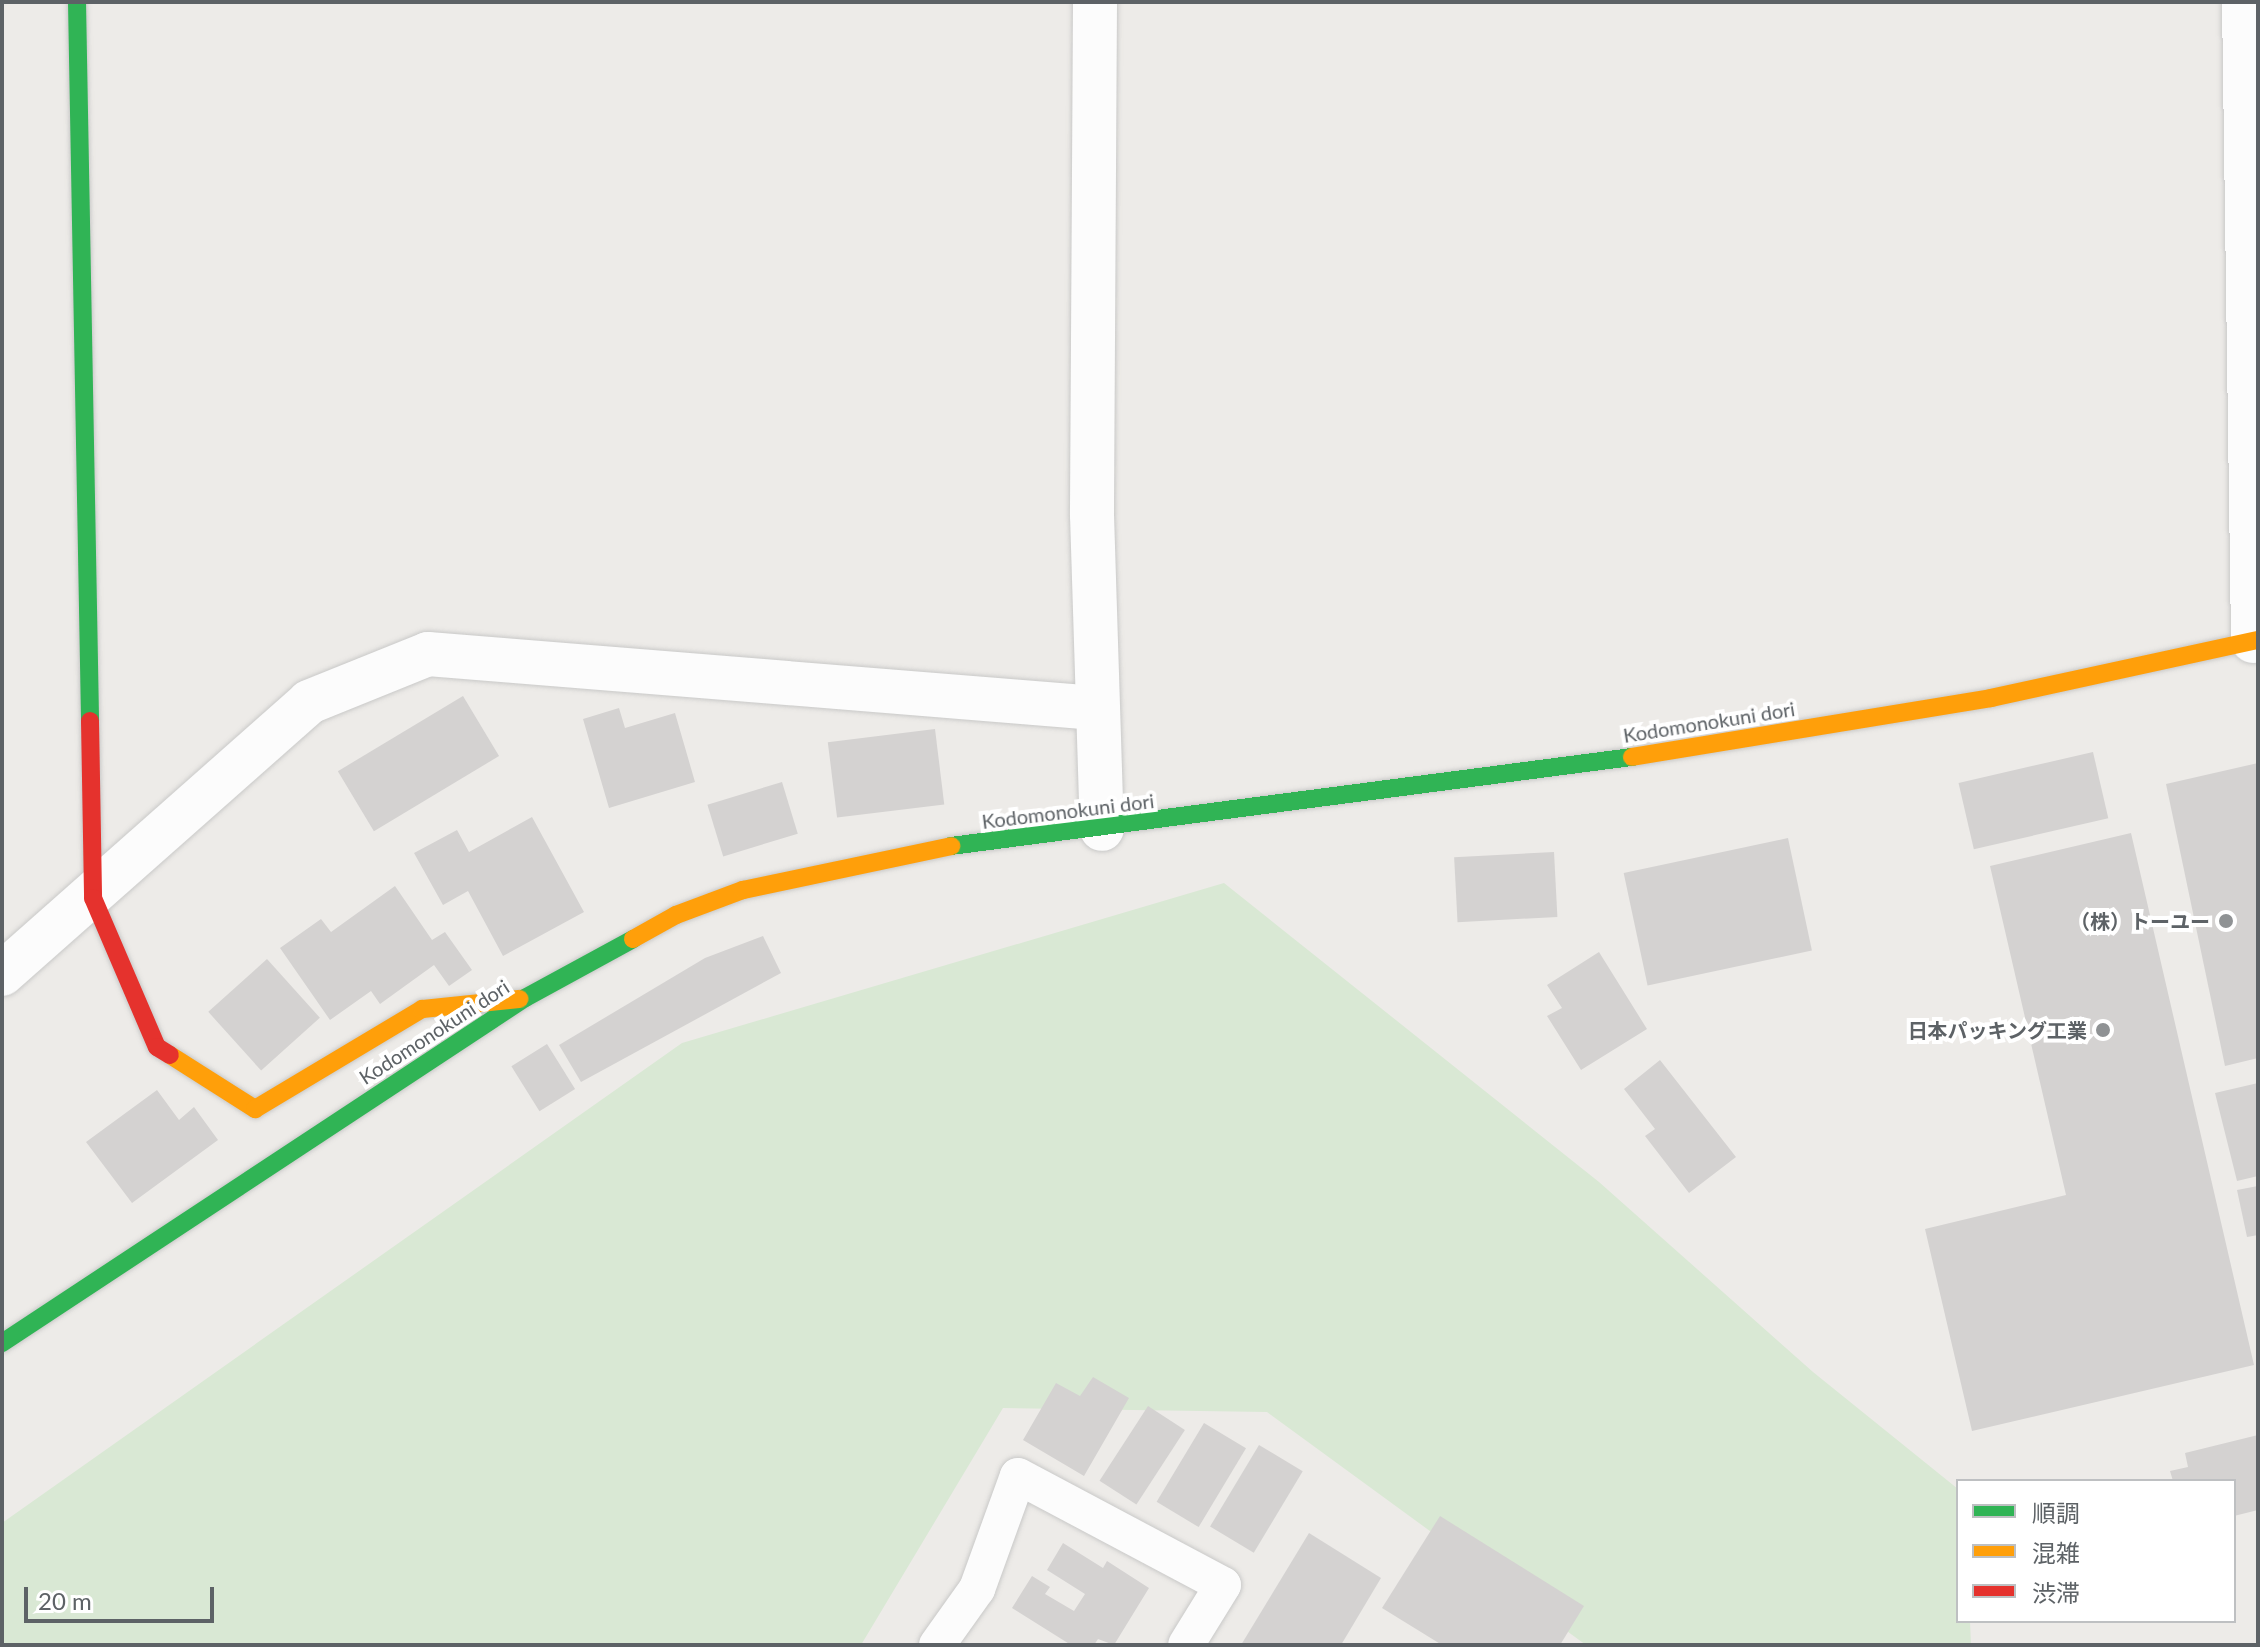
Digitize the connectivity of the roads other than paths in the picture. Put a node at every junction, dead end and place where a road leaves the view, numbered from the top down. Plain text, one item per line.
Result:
1 (77, 2) edge
2 (1095, 2) edge
3 (2244, 2) edge
4 (2256, 640) edge
5 (1096, 708) junction
6 (1102, 829) junction
7 (93, 898) junction
8 (2, 974) edge
9 (525, 998) junction
10 (2, 1343) edge
11 (937, 1645) edge
12 (1186, 1645) edge

1 - 7 main road
2 - 5 street
3 - 4 street
4 - 6 main road, Kodomonokuni dori
5 - 6 street
5 - 7 street
6 - 9 main road, Kodomonokuni dori
7 - 8 street
7 - 9 main road
9 - 10 main road, Kodomonokuni dori
11 - 12 lane

